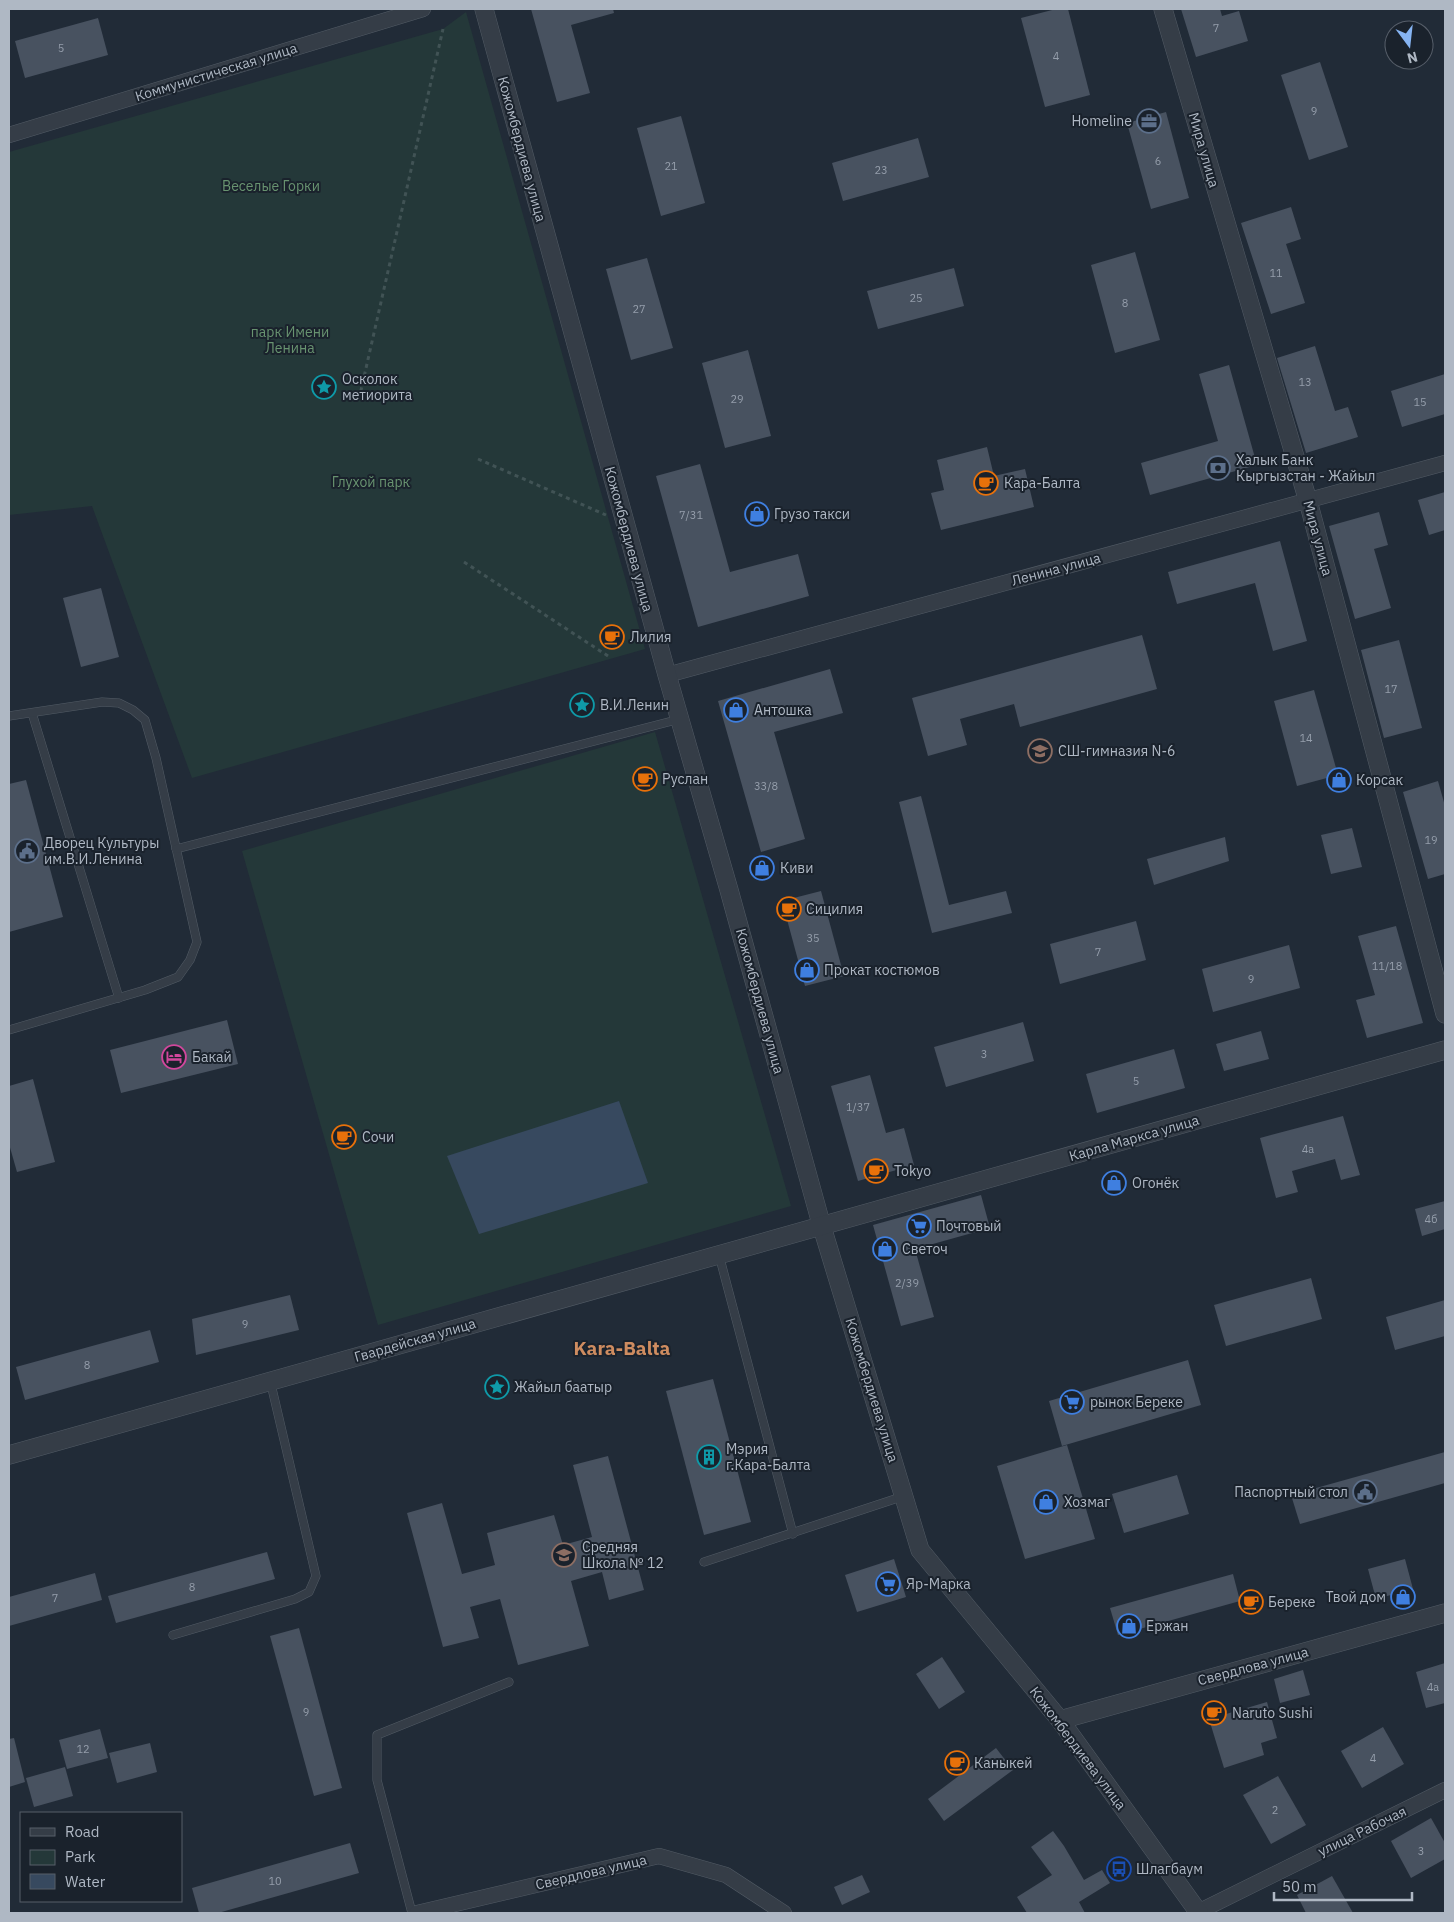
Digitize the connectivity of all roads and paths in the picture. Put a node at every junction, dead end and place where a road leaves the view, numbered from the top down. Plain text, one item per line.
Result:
1 (423, 9) edge
2 (484, 9) edge
3 (1163, 9) edge
4 (443, 29) dead end
5 (9, 135) edge
6 (359, 399) dead end
7 (478, 459) dead end
8 (1445, 463) edge
9 (1308, 501) junction
10 (608, 516) dead end
11 (464, 562) dead end
12 (612, 658) dead end
13 (667, 675) junction
14 (32, 713) junction
15 (9, 716) edge
16 (680, 719) junction
17 (176, 849) junction
18 (119, 998) junction
19 (1445, 1014) edge
20 (9, 1030) edge
21 (1445, 1050) edge
22 (822, 1227) junction
23 (719, 1255) junction
24 (270, 1380) junction
25 (9, 1455) edge
26 (904, 1496) junction
27 (793, 1534) junction
28 (704, 1562) dead end
29 (1445, 1613) edge
30 (173, 1636) dead end
31 (510, 1682) dead end
32 (1060, 1720) junction
33 (1445, 1790) edge
34 (438, 1911) edge
35 (412, 1913) edge
36 (417, 1913) edge
37 (784, 1913) edge
38 (1199, 1913) edge

1 - 5 street, Коммунистическая улица
2 - 13 street, Кожомбердиева улица
3 - 9 street, Мира улица
4 - 6 path
7 - 10 path
8 - 9 street, Ленина улица
9 - 13 street, Ленина улица
9 - 19 street, Мира улица
11 - 12 path
13 - 16 street, Кожомбердиева улица
14 - 15 lane
14 - 17 lane
14 - 18 lane
16 - 17 lane
16 - 22 street, Кожомбердиева улица
17 - 18 lane
18 - 20 lane
21 - 22 street, Карла Маркса улица
22 - 23 street, Гвардейская улица
22 - 26 street, Кожомбердиева улица
23 - 24 street, Гвардейская улица
23 - 27 lane
24 - 25 street, Гвардейская улица
24 - 30 lane
26 - 27 lane
26 - 32 street, Кожомбердиева улица
27 - 28 lane
29 - 32 street, Свердлова улица
31 - 35 lane
32 - 38 street, Кожомбердиева улица
33 - 38 street, улица Рабочая
34 - 36 street, Свердлова улица
34 - 37 street, Свердлова улица

